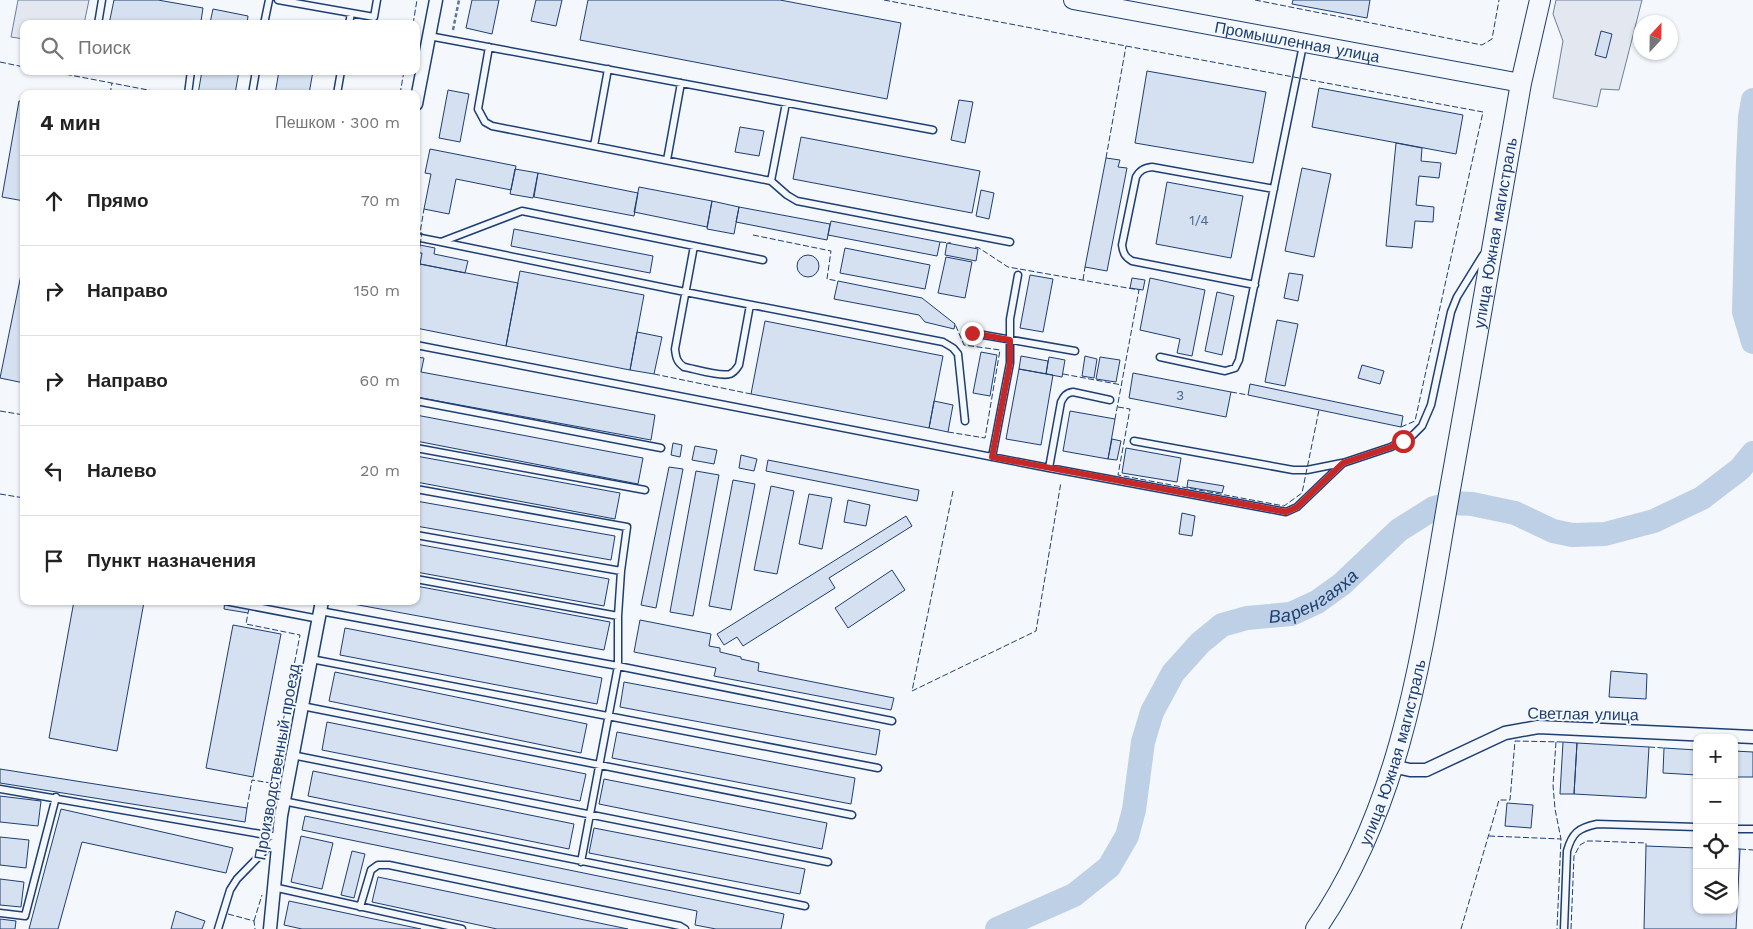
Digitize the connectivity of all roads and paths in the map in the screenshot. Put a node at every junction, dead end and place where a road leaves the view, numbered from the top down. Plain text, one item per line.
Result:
1 (102, 0) edge
2 (269, 0) edge
3 (278, 0) edge
4 (377, 0) edge
5 (436, 0) edge
6 (459, 0) edge
7 (1074, 0) edge
8 (1540, 0) edge
9 (351, 13) junction
10 (99, 20) edge
11 (265, 20) edge
12 (350, 20) edge
13 (429, 36) junction
14 (451, 40) junction
15 (1303, 44) junction
16 (489, 47) junction
17 (608, 69) junction
18 (190, 75) edge
19 (255, 75) edge
20 (339, 75) edge
21 (682, 83) junction
22 (1521, 84) junction
23 (189, 90) edge
24 (253, 90) edge
25 (337, 90) edge
26 (419, 90) edge
27 (786, 103) junction
28 (933, 130) dead end
29 (594, 146) junction
30 (667, 160) junction
31 (771, 181) junction
32 (1274, 189) junction
33 (420, 238) edge
34 (1493, 239) junction
35 (441, 242) junction
36 (1010, 242) dead end
37 (694, 246) junction
38 (763, 260) dead end
39 (1018, 275) dead end
40 (1255, 285) junction
41 (685, 292) junction
42 (750, 305) junction
43 (972, 333) dead end
44 (1010, 340) junction
45 (420, 346) edge
46 (1075, 351) dead end
47 (1160, 357) dead end
48 (1110, 400) dead end
49 (420, 402) edge
50 (965, 421) dead end
51 (1134, 441) dead end
52 (661, 448) dead end
53 (420, 449) edge
54 (992, 457) junction
55 (1343, 463) junction
56 (1049, 468) junction
57 (420, 490) edge
58 (645, 490) dead end
59 (420, 536) edge
60 (621, 571) junction
61 (420, 580) edge
62 (263, 605) edge
63 (321, 611) edge
64 (618, 616) junction
65 (311, 659) junction
66 (618, 666) junction
67 (302, 706) junction
68 (609, 715) junction
69 (892, 721) dead end
70 (1753, 737) edge
71 (292, 755) junction
72 (600, 766) junction
73 (1392, 766) junction
74 (878, 768) dead end
75 (0, 788) edge
76 (56, 797) junction
77 (283, 801) junction
78 (590, 814) junction
79 (852, 815) dead end
80 (1693, 827) edge
81 (1738, 829) edge
82 (1753, 829) edge
83 (278, 837) junction
84 (581, 862) junction
85 (828, 862) dead end
86 (273, 887) junction
87 (805, 906) dead end
88 (360, 907) junction
89 (0, 913) edge
90 (218, 929) edge
91 (270, 929) edge
92 (462, 929) edge
93 (685, 929) edge
94 (1316, 929) edge
95 (1564, 929) edge

1 - 10 lane
2 - 11 lane
3 - 9 lane
4 - 9 lane
5 - 13 street
6 - 14 path
7 - 15 main road, Промышленная улица
8 - 22 highway, улица Южная магистраль
9 - 12 lane
13 - 14 lane
13 - 26 street
14 - 16 lane
15 - 22 main road, Промышленная улица
15 - 32 lane
16 - 17 lane
16 - 29 lane
17 - 21 lane
17 - 29 lane
18 - 23 lane
19 - 24 lane
20 - 25 lane
21 - 27 lane
21 - 30 lane
22 - 34 highway, улица Южная магистраль
27 - 28 lane
27 - 31 lane
29 - 30 lane
30 - 31 lane
31 - 36 lane
32 - 40 lane
32 - 40 lane
33 - 35 lane
34 - 55 lane
34 - 73 highway, улица Южная магистраль
35 - 37 lane
35 - 41 lane
37 - 38 lane
37 - 41 lane
39 - 44 lane
40 - 47 lane
41 - 42 lane
41 - 42 lane
42 - 50 lane
43 - 44 lane
44 - 46 lane
44 - 54 lane
45 - 54 lane
48 - 56 lane
49 - 52 lane
51 - 55 lane
53 - 58 lane
54 - 56 lane
55 - 56 lane
57 - 60 lane
59 - 60 lane
60 - 64 lane
61 - 64 lane
62 - 63 lane
63 - 65 street, Производственный проезд
63 - 66 lane
64 - 66 lane
65 - 67 street, Производственный проезд
65 - 68 lane
66 - 68 lane
66 - 69 lane
67 - 71 street, Производственный проезд
67 - 72 lane
68 - 72 lane
68 - 74 lane
70 - 73 street, Светлая улица
71 - 77 street, Производственный проезд
71 - 78 lane
72 - 78 lane
72 - 79 lane
73 - 94 highway, улица Южная магистраль
75 - 76 lane
76 - 83 lane
76 - 89 lane
77 - 83 street, Производственный проезд
77 - 84 lane
78 - 84 lane
78 - 85 lane
80 - 95 lane
81 - 82 lane
83 - 86 street, Производственный проезд
83 - 90 lane
84 - 87 lane
86 - 88 lane
86 - 91 street, Производственный проезд
88 - 92 lane
88 - 93 lane

